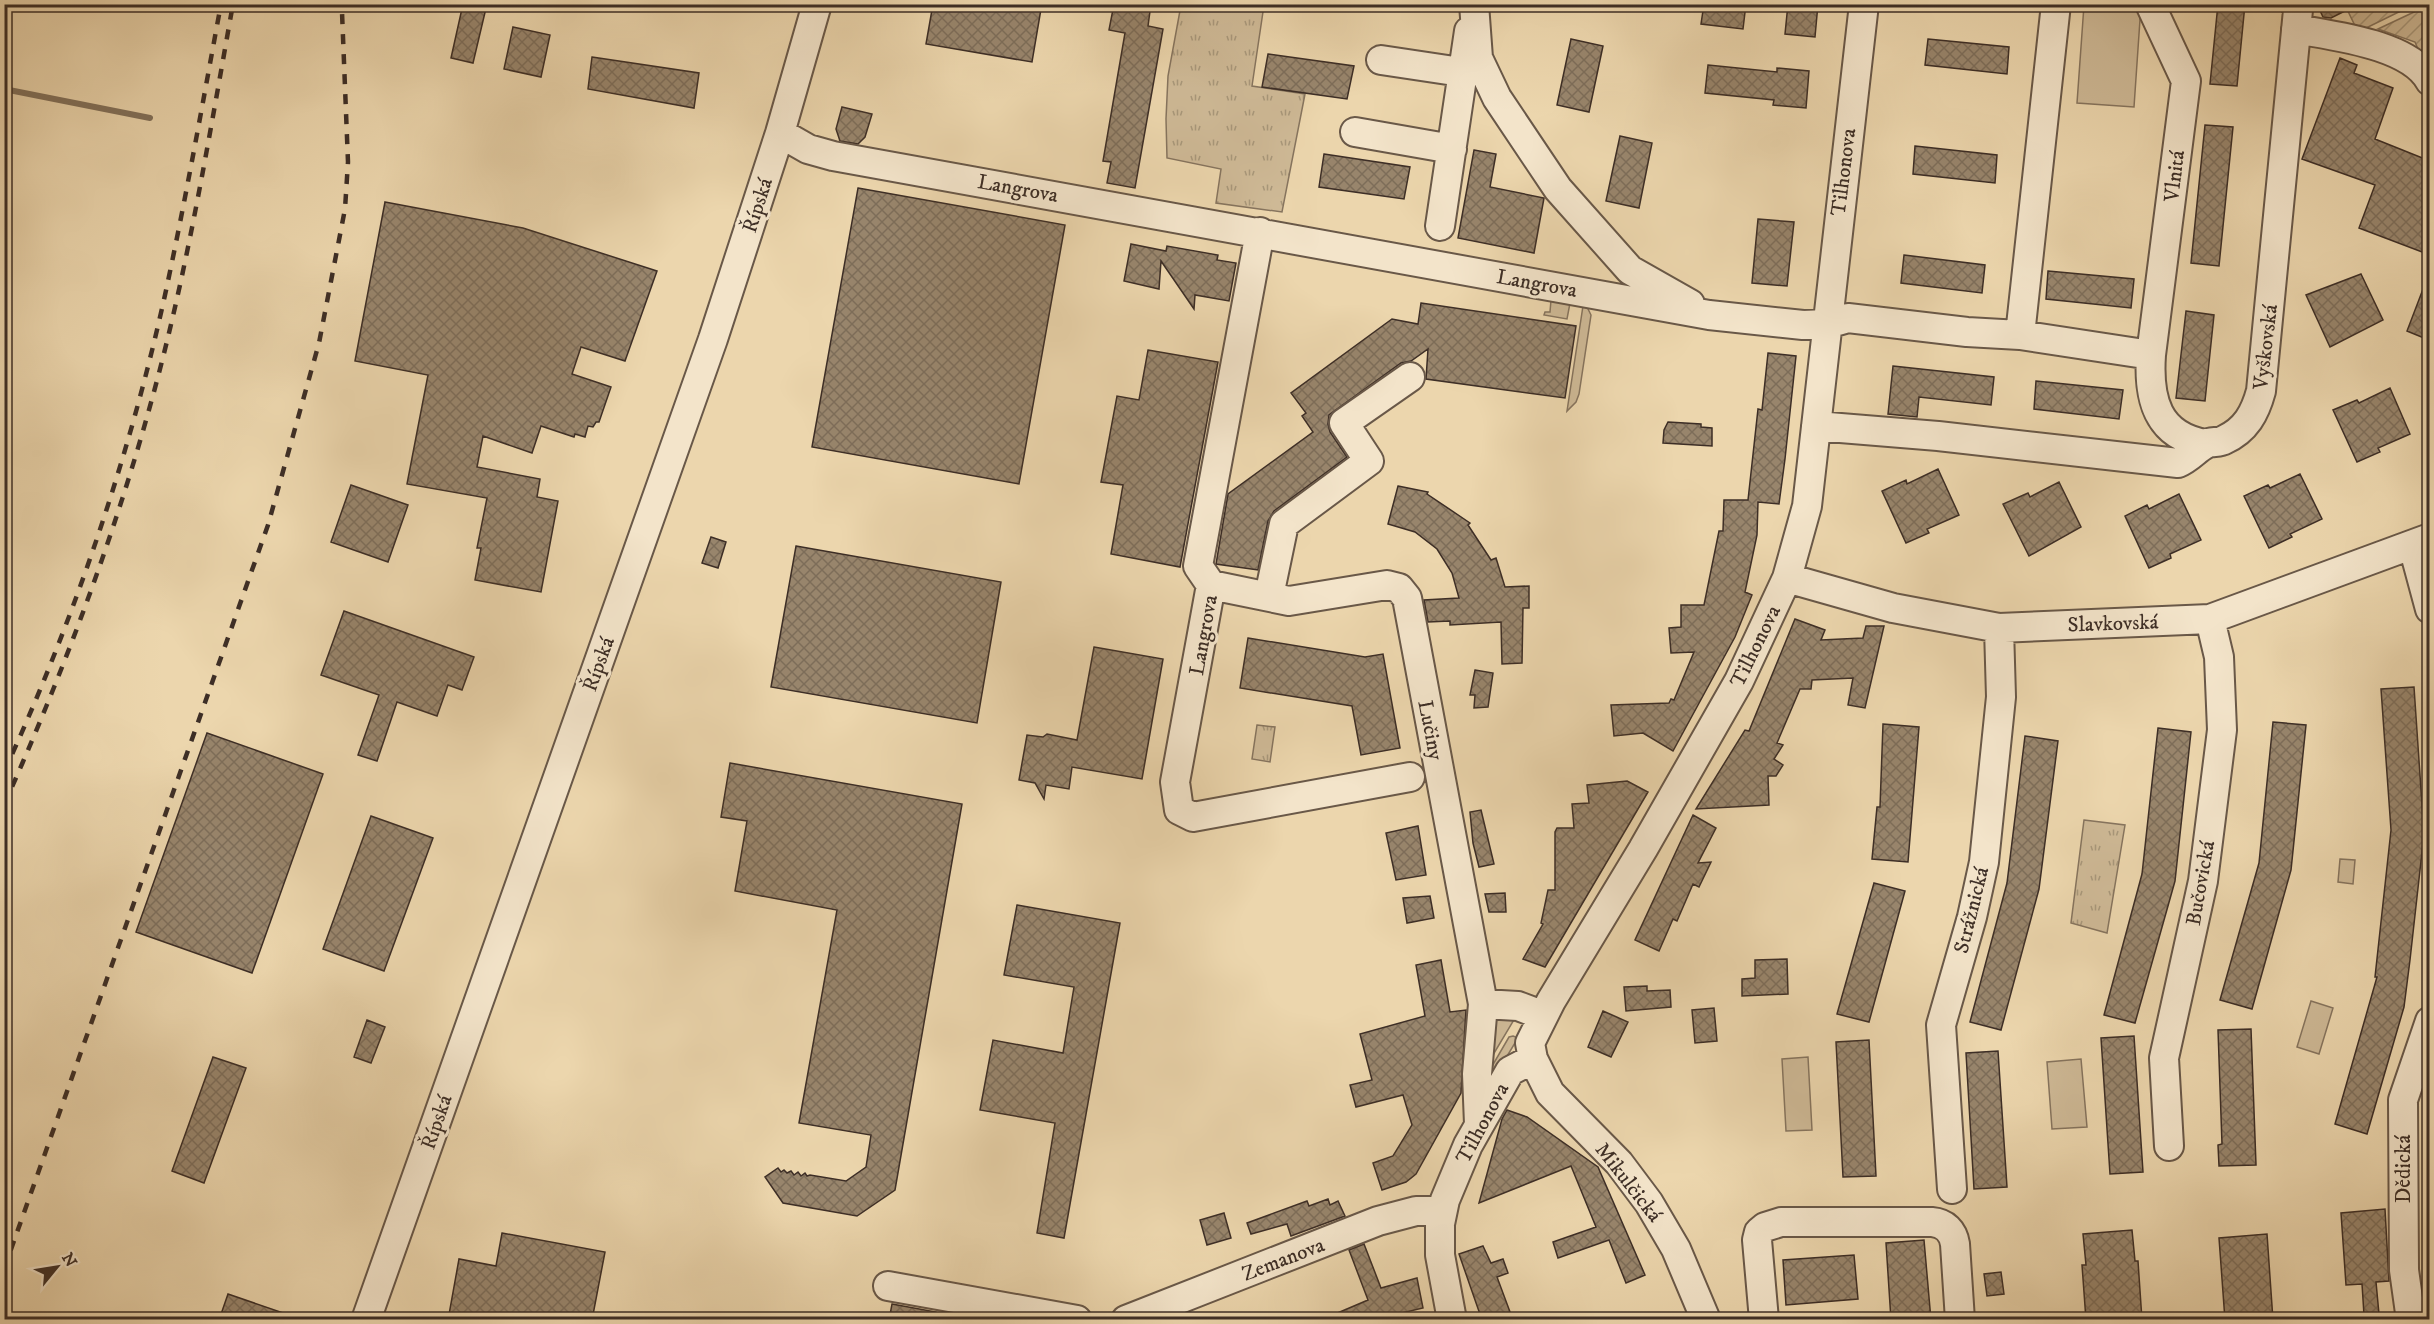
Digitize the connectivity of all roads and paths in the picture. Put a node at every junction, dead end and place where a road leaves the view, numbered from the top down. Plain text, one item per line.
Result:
1 (817, 4) edge
2 (1863, 4) edge
3 (2055, 4) edge
4 (2150, 4) edge
5 (1473, 8) edge
6 (2295, 17) edge
7 (1381, 60) dead end
8 (1461, 72) junction
9 (2430, 81) edge
10 (1497, 98) junction
11 (1457, 108) junction
12 (1355, 132) dead end
13 (780, 133) junction
14 (1452, 149) junction
15 (1440, 226) dead end
16 (1260, 232) junction
17 (1709, 315) junction
18 (1827, 324) junction
19 (2020, 335) junction
20 (2151, 355) junction
21 (1410, 377) dead end
22 (1816, 426) junction
23 (2206, 444) junction
24 (2421, 542) edge
25 (1787, 578) junction
26 (1211, 585) junction
27 (1269, 596) junction
28 (2430, 609) edge
29 (2210, 619) junction
30 (1999, 628) junction
31 (1410, 777) dead end
32 (1483, 1004) junction
33 (1542, 1015) junction
34 (2430, 1021) edge
35 (1533, 1059) junction
36 (1479, 1124) junction
37 (2169, 1146) dead end
38 (1952, 1190) dead end
39 (1442, 1210) junction
40 (888, 1286) dead end
41 (366, 1320) edge
42 (1077, 1320) edge
43 (1101, 1320) edge
44 (1113, 1320) edge
45 (1126, 1320) edge
46 (1452, 1320) edge
47 (1706, 1320) edge
48 (1764, 1320) edge
49 (1960, 1320) edge
50 (2411, 1320) edge

1 - 13 street, Řípská
2 - 18 street, Tilhonova
3 - 19 street
4 - 20 street, Vlnitá
5 - 8 street, Langrova
5 - 10 street, Langrova
6 - 9 street
6 - 23 street, Vyškovská
7 - 8 street
8 - 11 street, Langrova
10 - 11 street
10 - 17 street, Langrova
11 - 14 street, Langrova
12 - 14 street
13 - 16 street, Langrova
13 - 41 street, Řípská
14 - 15 street, Langrova
16 - 17 street, Langrova
16 - 26 street, Langrova
17 - 18 street, Langrova
18 - 19 street
18 - 22 street, Tilhonova
19 - 20 street
20 - 23 street, Vlnitá
21 - 27 street
22 - 23 street, Vyškovská
22 - 25 street, Tilhonova
24 - 28 street
24 - 29 street, Slavkovská
25 - 30 street, Slavkovská
25 - 33 street, Tilhonova
26 - 27 street, Lučiny
26 - 31 street, Langrova
27 - 32 street, Lučiny
29 - 30 street, Slavkovská
29 - 37 street, Bučovická
30 - 38 street, Strážnická
32 - 33 street
32 - 36 street, Lučiny
33 - 35 street, Tilhonova
34 - 50 street, Dědická
35 - 36 street, Tilhonova
35 - 47 street, Mikulčická
36 - 39 street, Tilhonova
39 - 45 street, Zemanova
39 - 46 street, Tilhonova
40 - 42 street
43 - 44 street
48 - 49 street

